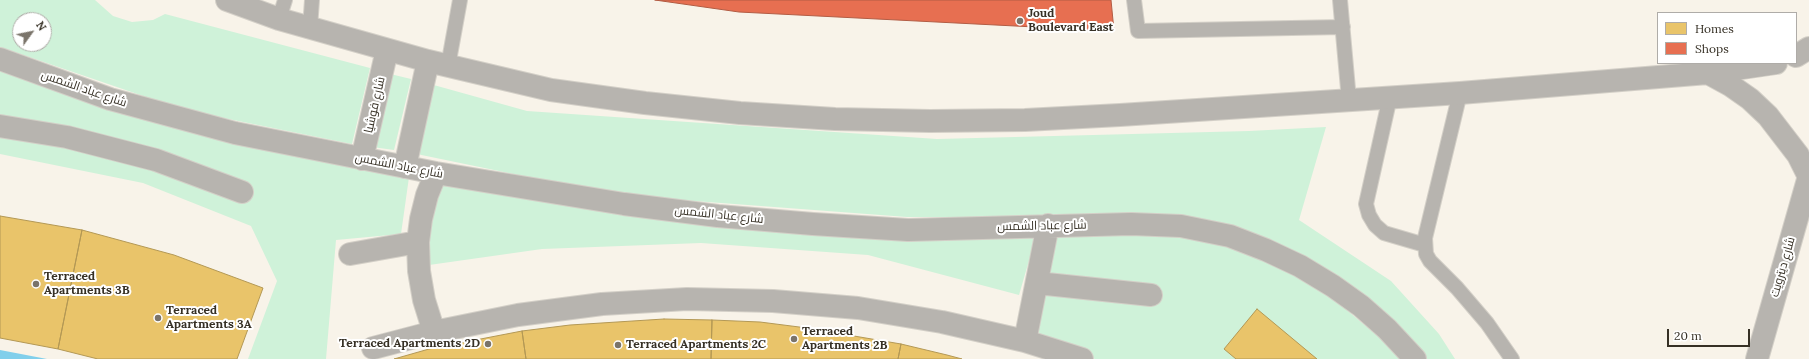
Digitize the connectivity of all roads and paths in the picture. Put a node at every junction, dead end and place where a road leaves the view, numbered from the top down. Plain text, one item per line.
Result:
1 (226, 0) edge
2 (312, 0) edge
3 (460, 0) edge
4 (1134, 0) edge
5 (1340, 0) edge
6 (282, 10) edge
7 (1343, 27) junction
8 (310, 28) junction
9 (1809, 48) edge
10 (387, 50) junction
11 (1797, 55) edge
12 (0, 59) edge
13 (438, 64) junction
14 (1769, 64) edge
15 (1708, 73) junction
16 (1460, 93) junction
17 (1390, 97) junction
18 (1349, 100) junction
19 (0, 126) edge
20 (362, 159) junction
21 (405, 167) junction
22 (436, 173) junction
23 (1809, 177) edge
24 (242, 192) dead end
25 (1048, 225) junction
26 (418, 242) junction
27 (1424, 245) junction
28 (350, 254) dead end
29 (1037, 283) junction
30 (1151, 295) dead end
31 (434, 332) junction
32 (1025, 341) junction
33 (373, 348) dead end
34 (1082, 359) edge
35 (1415, 359) edge
36 (1512, 359) edge
37 (1757, 359) edge

1 - 6 street
2 - 8 lane
3 - 13 lane
4 - 7 lane
5 - 7 lane
6 - 8 street
7 - 18 lane
8 - 10 street
9 - 11 street
10 - 13 street
10 - 20 street, شارع فوشيا
12 - 20 street, شارع عباد الشمس
13 - 18 street
13 - 21 street
14 - 15 street
15 - 16 street
15 - 23 street
16 - 17 street
16 - 27 lane
17 - 18 street
17 - 27 lane
19 - 24 street
20 - 21 street, شارع عباد الشمس
21 - 22 street, شارع عباد الشمس
22 - 25 street, شارع عباد الشمس
22 - 26 street
23 - 37 street, شارع ديترويت
25 - 29 street
25 - 35 street, شارع عباد الشمس
26 - 28 street
26 - 31 street
27 - 36 lane
29 - 30 street
29 - 32 street
31 - 32 street
31 - 33 street
32 - 34 street

